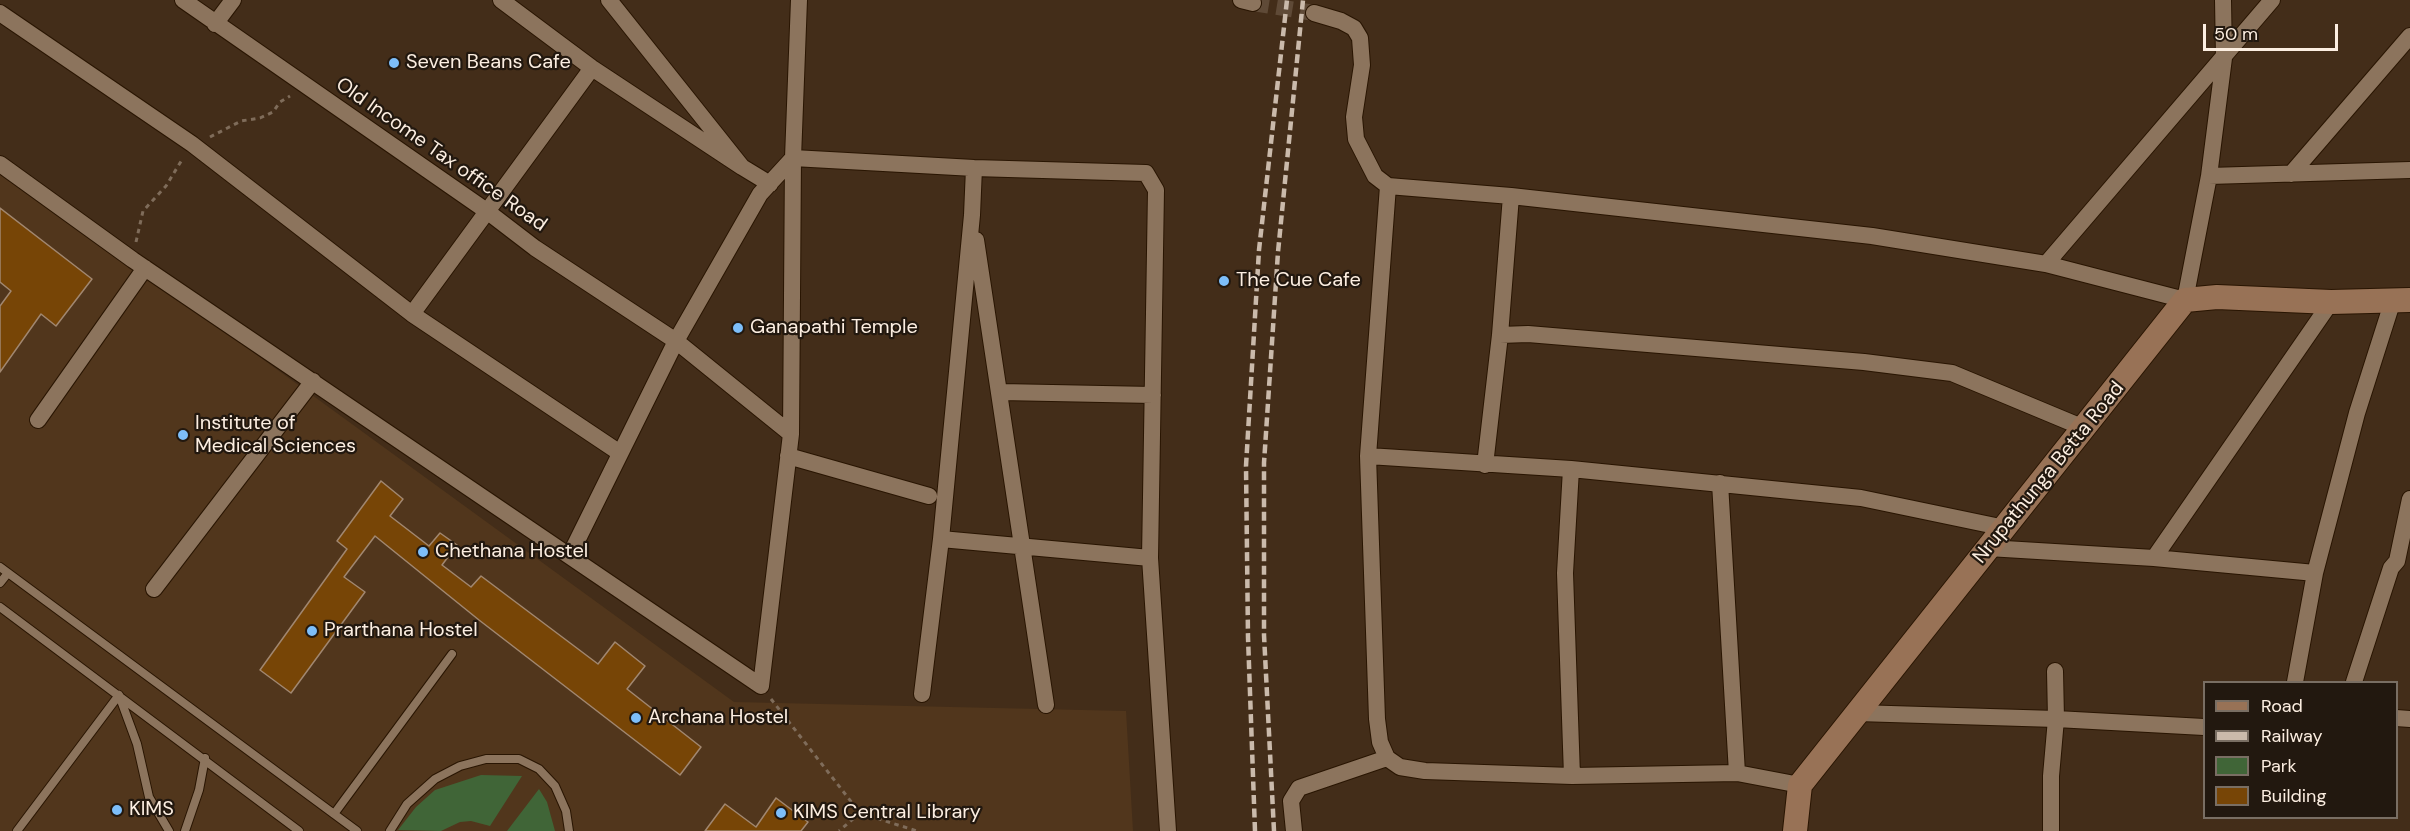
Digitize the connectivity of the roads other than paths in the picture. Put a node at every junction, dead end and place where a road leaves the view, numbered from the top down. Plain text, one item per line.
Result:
1 (183, 0) edge
2 (233, 0) edge
3 (501, 0) edge
4 (609, 0) edge
5 (799, 0) edge
6 (2223, 0) edge
7 (2272, 0) edge
8 (0, 13) edge
9 (1314, 13) tunnel mouth
10 (215, 24) junction
11 (2410, 36) edge
12 (2224, 58) junction
13 (592, 68) junction
14 (793, 158) junction
15 (0, 164) edge
16 (742, 167) junction
17 (974, 168) junction
18 (2410, 170) edge
19 (2291, 174) junction
20 (2209, 177) junction
21 (770, 184) junction
22 (1388, 186) junction
23 (1511, 196) junction
24 (488, 212) junction
25 (972, 215) junction
26 (2046, 264) junction
27 (146, 268) junction
28 (2185, 300) junction
29 (2401, 300) edge
30 (2331, 302) junction
31 (412, 314) junction
32 (1500, 335) junction
33 (676, 341) junction
34 (313, 381) junction
35 (1001, 392) junction
36 (1153, 395) junction
37 (38, 420) dead end
38 (2084, 428) junction
39 (791, 434) junction
40 (620, 453) junction
41 (788, 456) junction
42 (1368, 456) junction
43 (1485, 465) junction
44 (1570, 469) junction
45 (1720, 483) junction
46 (929, 496) dead end
47 (2410, 499) edge
48 (2004, 528) junction
49 (941, 539) junction
50 (1024, 547) junction
51 (1988, 548) junction
52 (570, 555) junction
53 (1150, 558) junction
54 (2154, 558) junction
55 (4, 570) edge
56 (2315, 573) junction
57 (0, 583) edge
58 (154, 589) dead end
59 (0, 607) edge
60 (452, 654) dead end
61 (2055, 671) dead end
62 (2295, 681) edge
63 (2354, 681) edge
64 (922, 694) dead end
65 (119, 695) junction
66 (1046, 705) dead end
67 (1857, 713) junction
68 (2056, 719) junction
69 (2203, 727) edge
70 (205, 758) junction
71 (1387, 759) junction
72 (1737, 773) junction
73 (1572, 776) junction
74 (1800, 785) junction
75 (334, 814) junction
76 (17, 831) edge
77 (169, 831) edge
78 (185, 831) edge
79 (299, 831) edge
80 (357, 831) edge
81 (390, 831) edge
82 (569, 831) edge
83 (1168, 831) edge
84 (1294, 831) edge
85 (1795, 831) edge
86 (2051, 831) edge

1 - 10 street, Old Income Tax office Road
2 - 10 street
3 - 13 street
4 - 16 street
5 - 14 street
6 - 12 street
7 - 12 street
8 - 31 street
9 - 22 street
10 - 24 street, Old Income Tax office Road
11 - 19 street
12 - 20 street
12 - 26 street
13 - 16 street
13 - 24 street
14 - 17 street
14 - 21 street
14 - 39 street
15 - 27 street
16 - 21 street
17 - 25 street
17 - 36 street
18 - 19 street
19 - 20 street
20 - 28 street
21 - 33 street
22 - 23 street
22 - 42 street
23 - 26 street
23 - 32 street
24 - 31 street
24 - 33 street, Old Income Tax office Road
25 - 35 street
25 - 49 street
26 - 28 street
27 - 34 street
27 - 37 street
28 - 30 street
28 - 38 street, Nrupathunga Betta Road
29 - 30 street
29 - 56 street
30 - 54 street
31 - 40 street
32 - 38 street
32 - 43 street
33 - 39 street, Old Income Tax office Road
33 - 40 street
34 - 52 street
34 - 58 street
35 - 36 street
35 - 50 street
36 - 53 street
38 - 48 street, Nrupathunga Betta Road
39 - 41 street
40 - 52 street
41 - 46 street
41 - 52 street
42 - 43 street
42 - 71 street
43 - 44 street
44 - 45 street
44 - 73 street
45 - 48 street
45 - 72 street
47 - 63 street
48 - 51 street, Nrupathunga Betta Road
49 - 50 street
49 - 64 street
50 - 53 street
50 - 66 street
51 - 54 street
51 - 67 street, Nrupathunga Betta Road
53 - 83 street
54 - 56 street
55 - 57 lane
55 - 75 lane
56 - 62 street
59 - 65 lane
60 - 75 lane
61 - 68 street
65 - 70 lane
65 - 76 lane
65 - 77 lane
67 - 68 street
67 - 74 street, Nrupathunga Betta Road
68 - 69 street
68 - 86 street
70 - 78 lane
70 - 79 lane
71 - 73 street
71 - 84 street
72 - 73 street
72 - 74 street
74 - 85 street
75 - 80 lane
81 - 82 lane

